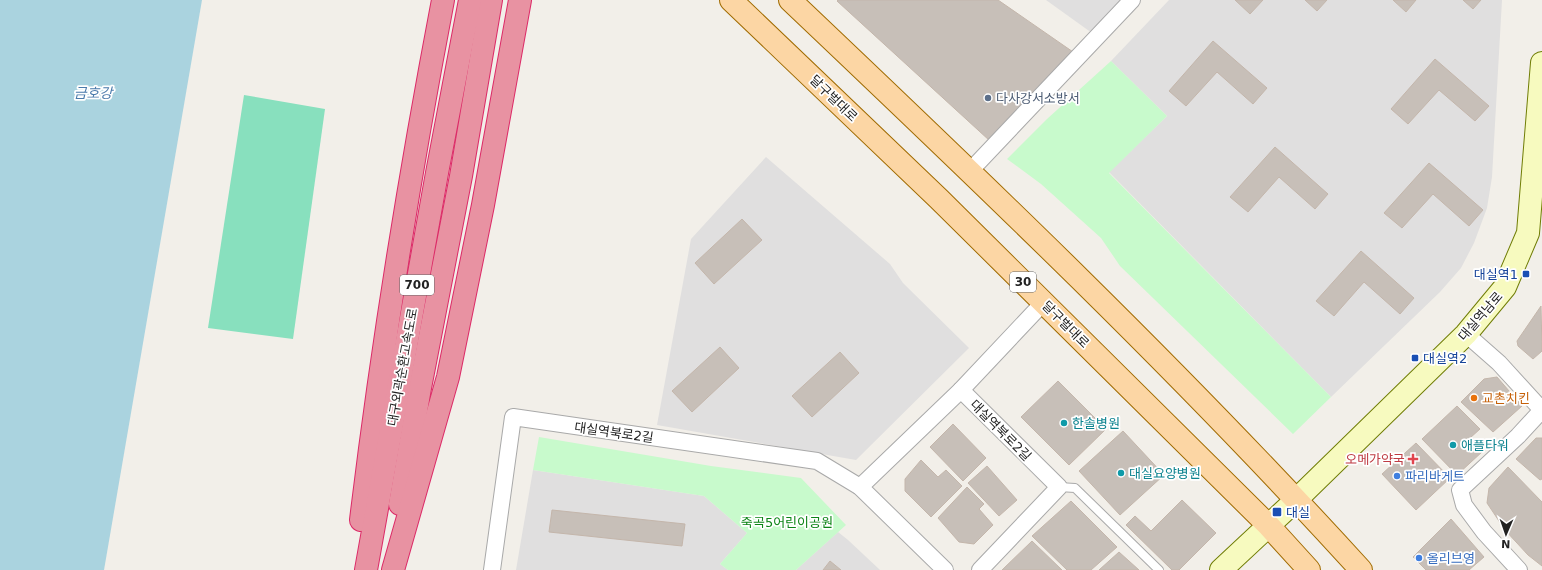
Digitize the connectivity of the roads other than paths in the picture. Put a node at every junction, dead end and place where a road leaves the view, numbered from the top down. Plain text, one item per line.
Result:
1 (442, 0) edge
2 (470, 0) edge
3 (491, 0) edge
4 (520, 0) edge
5 (731, 0) edge
6 (790, 0) edge
7 (1132, 0) edge
8 (1542, 63) edge
9 (970, 171) junction
10 (1044, 303) junction
11 (1466, 334) junction
12 (961, 390) junction
13 (1542, 410) edge
14 (860, 487) junction
15 (1059, 487) junction
16 (1296, 500) junction
17 (1269, 526) junction
18 (355, 570) edge
19 (366, 570) edge
20 (389, 570) edge
21 (393, 570) edge
22 (492, 570) edge
23 (945, 570) edge
24 (980, 570) edge
25 (1159, 570) edge
26 (1221, 570) edge
27 (1309, 570) edge
28 (1361, 570) edge
29 (1519, 570) edge

1 - 18 highway
2 - 19 highway, 대구외곽순환고속도로 / 700
3 - 20 highway, 대구외곽순환고속도로 / 700
4 - 21 highway
5 - 10 main road, 달구벌대로 / 30
6 - 9 main road
7 - 9 street
8 - 11 street, 대실역남로
9 - 16 main road
10 - 12 street
10 - 17 main road, 달구벌대로 / 30
11 - 13 street
11 - 16 street, 대실역남로
12 - 14 street, 대실역북로2길
12 - 15 street, 대실역북로2길
13 - 29 street
14 - 22 street, 대실역북로2길
14 - 23 street, 대실역북로2길
15 - 24 street
15 - 25 lane
16 - 17 street, 대실역남로
16 - 28 main road
17 - 26 street, 대실역남로
17 - 27 main road, 달구벌대로 / 30

